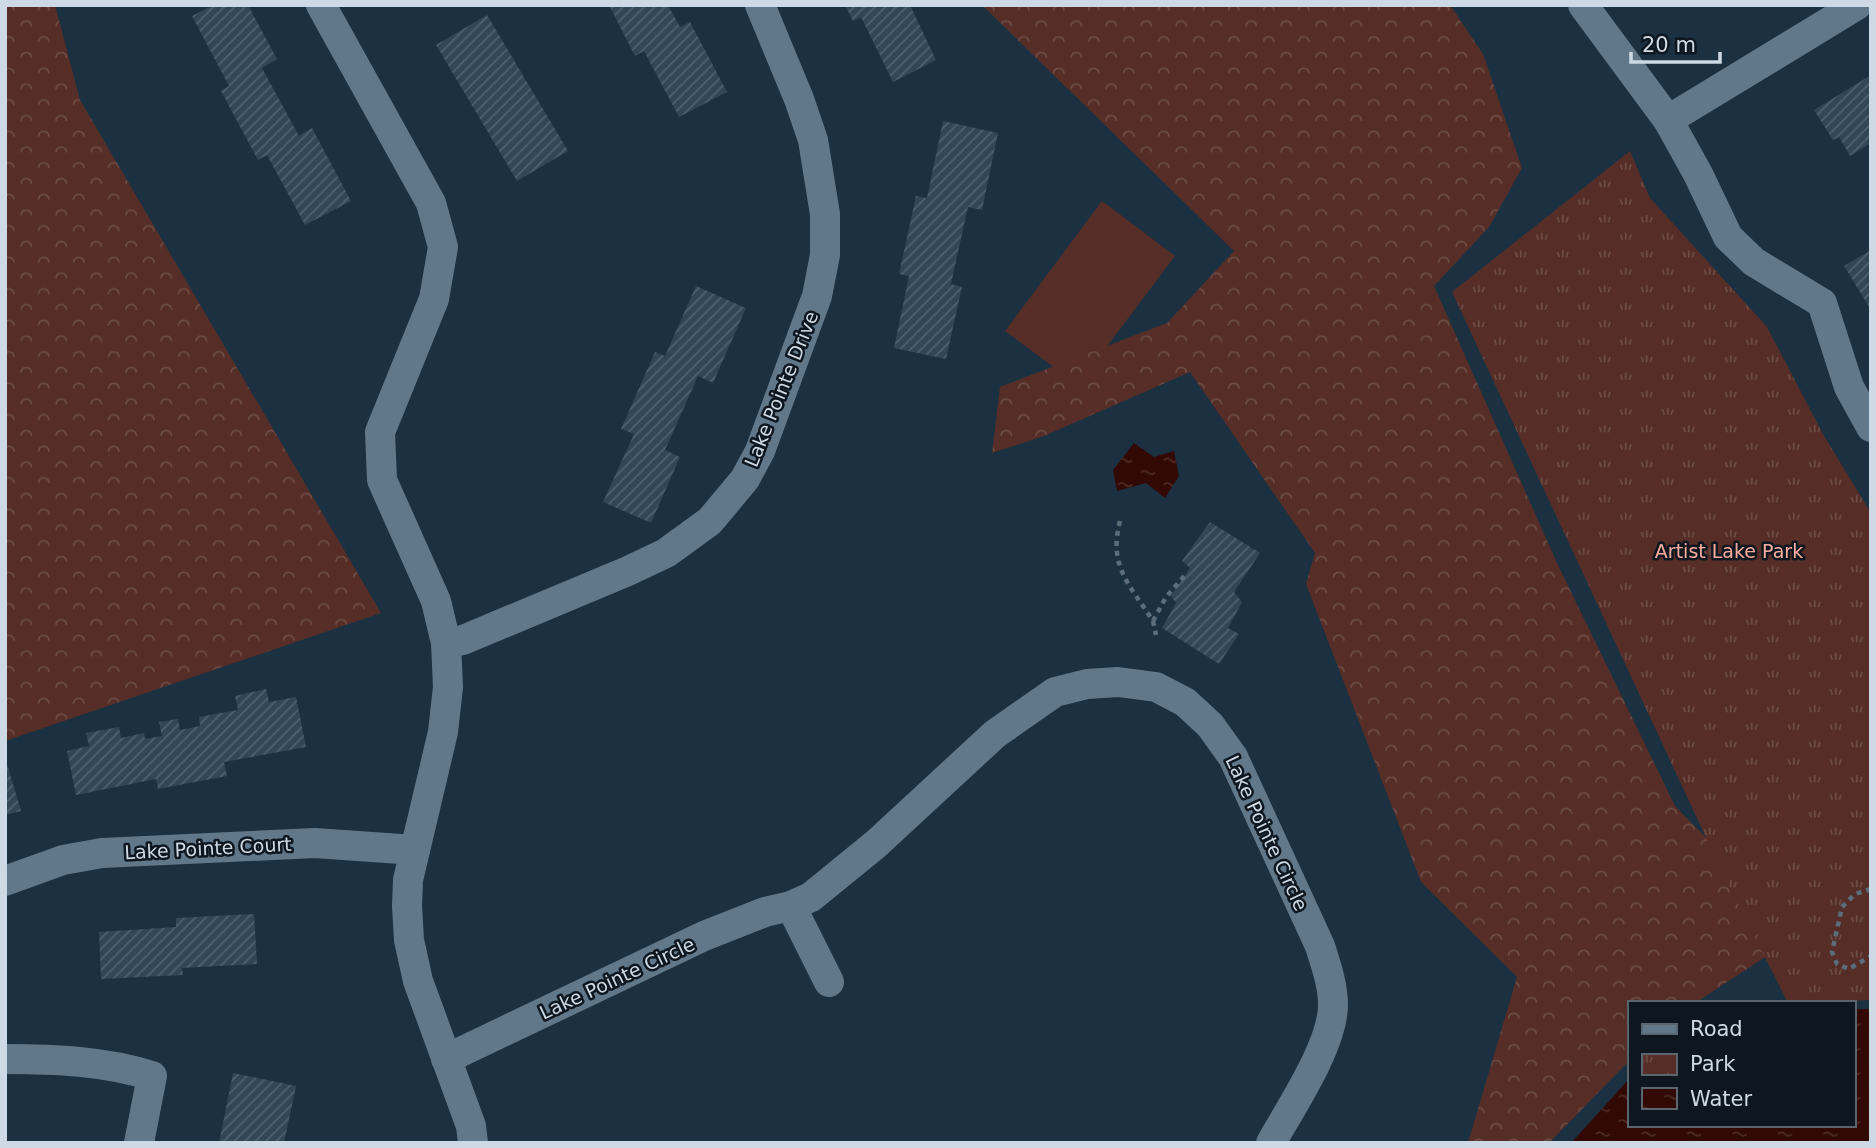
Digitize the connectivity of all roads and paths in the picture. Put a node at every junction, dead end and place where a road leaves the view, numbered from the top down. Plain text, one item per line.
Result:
1 (321, 5) edge
2 (760, 5) edge
3 (1583, 5) edge
4 (1857, 5) edge
5 (1668, 120) junction
6 (1871, 428) edge
7 (1120, 521) dead end
8 (1186, 574) dead end
9 (1153, 621) junction
10 (1156, 635) dead end
11 (446, 643) junction
12 (415, 850) junction
13 (5, 881) edge
14 (1871, 889) edge
15 (792, 906) junction
16 (1871, 956) edge
17 (829, 982) dead end
18 (5, 1059) edge
19 (446, 1059) junction
20 (472, 1134) edge
21 (139, 1143) edge
22 (1271, 1143) edge

1 - 11 street
2 - 11 street, Lake Pointe Drive
3 - 5 street
4 - 5 street
5 - 6 street
7 - 9 path
8 - 9 path
9 - 10 path
11 - 12 street
12 - 13 street, Lake Pointe Court
12 - 19 street
14 - 16 path
15 - 17 street
15 - 19 street, Lake Pointe Circle
15 - 22 street, Lake Pointe Circle
18 - 21 street
19 - 20 street

